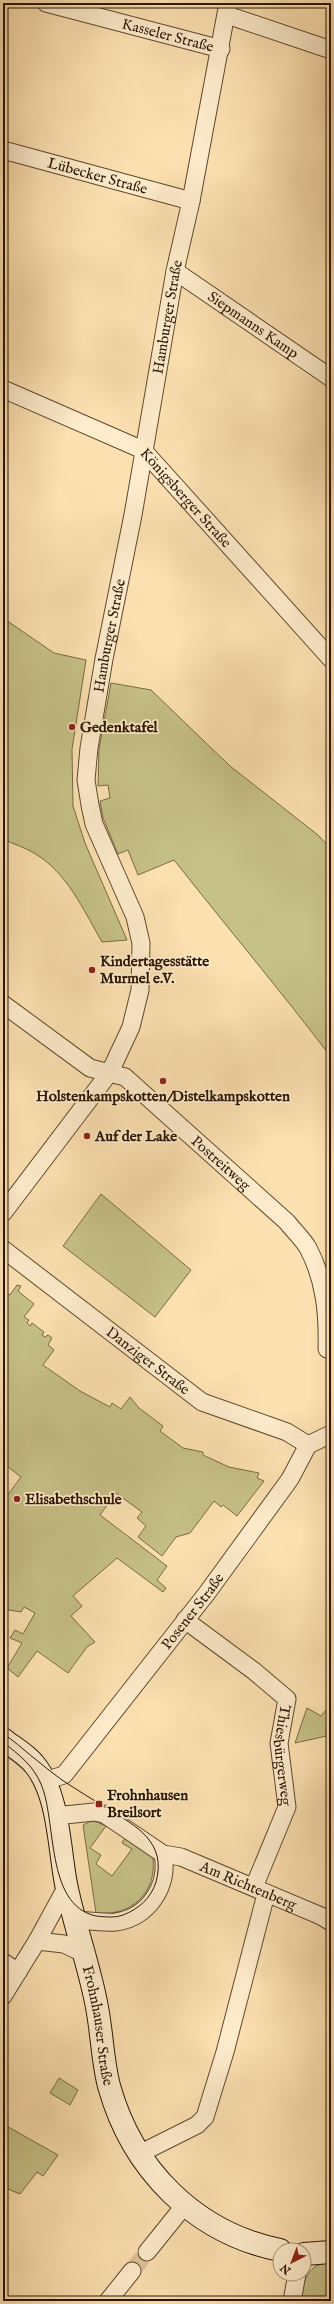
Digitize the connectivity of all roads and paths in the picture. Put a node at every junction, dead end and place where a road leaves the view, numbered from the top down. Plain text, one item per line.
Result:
1 (46, 3) edge
2 (228, 9) edge
3 (221, 49) junction
4 (331, 50) edge
5 (3, 150) edge
6 (191, 201) junction
7 (175, 271) junction
8 (331, 378) edge
9 (3, 389) edge
10 (143, 450) junction
11 (329, 653) edge
12 (3, 1004) edge
13 (110, 1072) junction
14 (3, 1213) edge
15 (3, 1249) edge
16 (327, 1349) dead end
17 (331, 1434) edge
18 (308, 1445) junction
19 (185, 1620) junction
20 (3, 1739) edge
21 (44, 1781) junction
22 (55, 1816) junction
23 (163, 1854) junction
24 (67, 1886) junction
25 (260, 1890) junction
26 (76, 1920) junction
27 (331, 1922) edge
28 (37, 1941) junction
29 (85, 1954) junction
30 (3, 1962) edge
31 (18, 1972) junction
32 (3, 1996) edge
33 (139, 2154) junction
34 (184, 2206) junction
35 (272, 2248) edge
36 (147, 2252) tunnel mouth
37 (331, 2252) edge
38 (312, 2253) edge
39 (132, 2271) tunnel mouth
40 (296, 2282) edge
41 (108, 2301) edge
42 (292, 2301) edge

1 - 3 street, Kasseler Straße
2 - 3 street, Hamburger Straße
2 - 4 street
3 - 6 street, Hamburger Straße
5 - 6 street, Lübecker Straße
6 - 7 street, Hamburger Straße
7 - 8 street, Siepmanns Kamp
7 - 10 street, Hamburger Straße
9 - 10 street, Königsberger Straße
10 - 11 street, Königsberger Straße
10 - 13 street, Hamburger Straße
12 - 13 street, Postreitweg
13 - 14 street, Hamburger Straße
13 - 16 street, Postreitweg
15 - 18 street, Danziger Straße
17 - 18 street
18 - 19 street, Posener Straße
19 - 21 street, Posener Straße
19 - 25 street, Thiesbürgerweg
20 - 21 main road, Frohnhauser Straße
21 - 22 main road, Frohnhauser Straße
22 - 23 street, Am Richtenberg
22 - 24 main road, Frohnhauser Straße
23 - 25 street, Am Richtenberg
23 - 26 street
24 - 26 main road, Frohnhauser Straße
24 - 28 street
25 - 27 street, Am Richtenberg
25 - 33 street, Thiesbürgerweg
26 - 29 main road, Frohnhauser Straße
28 - 29 street
28 - 31 street
29 - 33 main road, Frohnhauser Straße
30 - 31 street
31 - 32 street
33 - 34 main road, Frohnhauser Straße
34 - 35 main road, Frohnhauser Straße
34 - 36 street
37 - 38 main road
39 - 41 street
40 - 42 street

